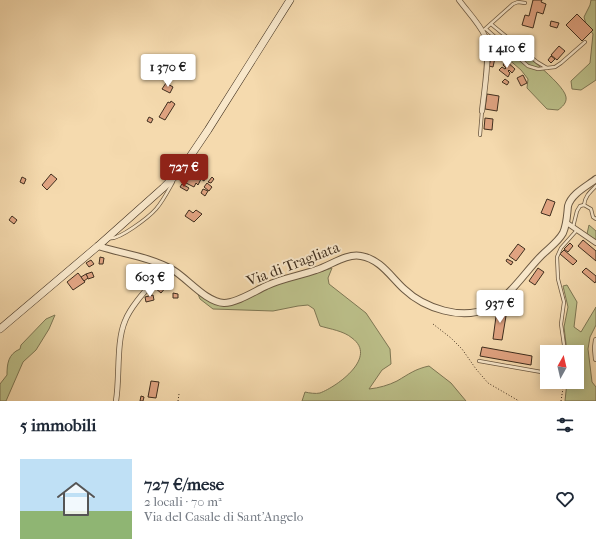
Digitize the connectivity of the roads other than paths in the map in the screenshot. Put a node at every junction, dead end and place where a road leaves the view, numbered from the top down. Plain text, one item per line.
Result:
1 (290, 0) edge
2 (459, 0) edge
3 (525, 3) dead end
4 (491, 24) junction
5 (484, 30) junction
6 (585, 42) dead end
7 (548, 68) junction
8 (482, 111) joint
9 (480, 135) dead end
10 (174, 178) junction
11 (596, 179) edge
12 (596, 186) edge
13 (584, 205) junction
14 (596, 219) edge
15 (567, 223) junction
16 (575, 229) junction
17 (108, 238) junction
18 (596, 243) edge
19 (98, 246) junction
20 (166, 267) junction
21 (0, 329) edge
22 (596, 340) edge
23 (564, 345) edge
24 (596, 359) edge
25 (479, 361) dead end
26 (540, 372) edge
27 (116, 401) edge

1 - 10 main road
2 - 5 street
3 - 4 lane
4 - 5 lane
4 - 7 lane
5 - 7 lane
5 - 8 street
6 - 7 lane
8 - 9 lane
10 - 17 main road
10 - 17 lane
11 - 15 street, Via di Tragliata
12 - 13 lane
13 - 14 lane
13 - 16 lane
15 - 16 street
15 - 20 street, Via di Tragliata
16 - 18 street
16 - 23 lane
17 - 19 main road
19 - 20 street, Via di Tragliata
19 - 21 main road
20 - 27 street
22 - 24 street
25 - 26 lane

